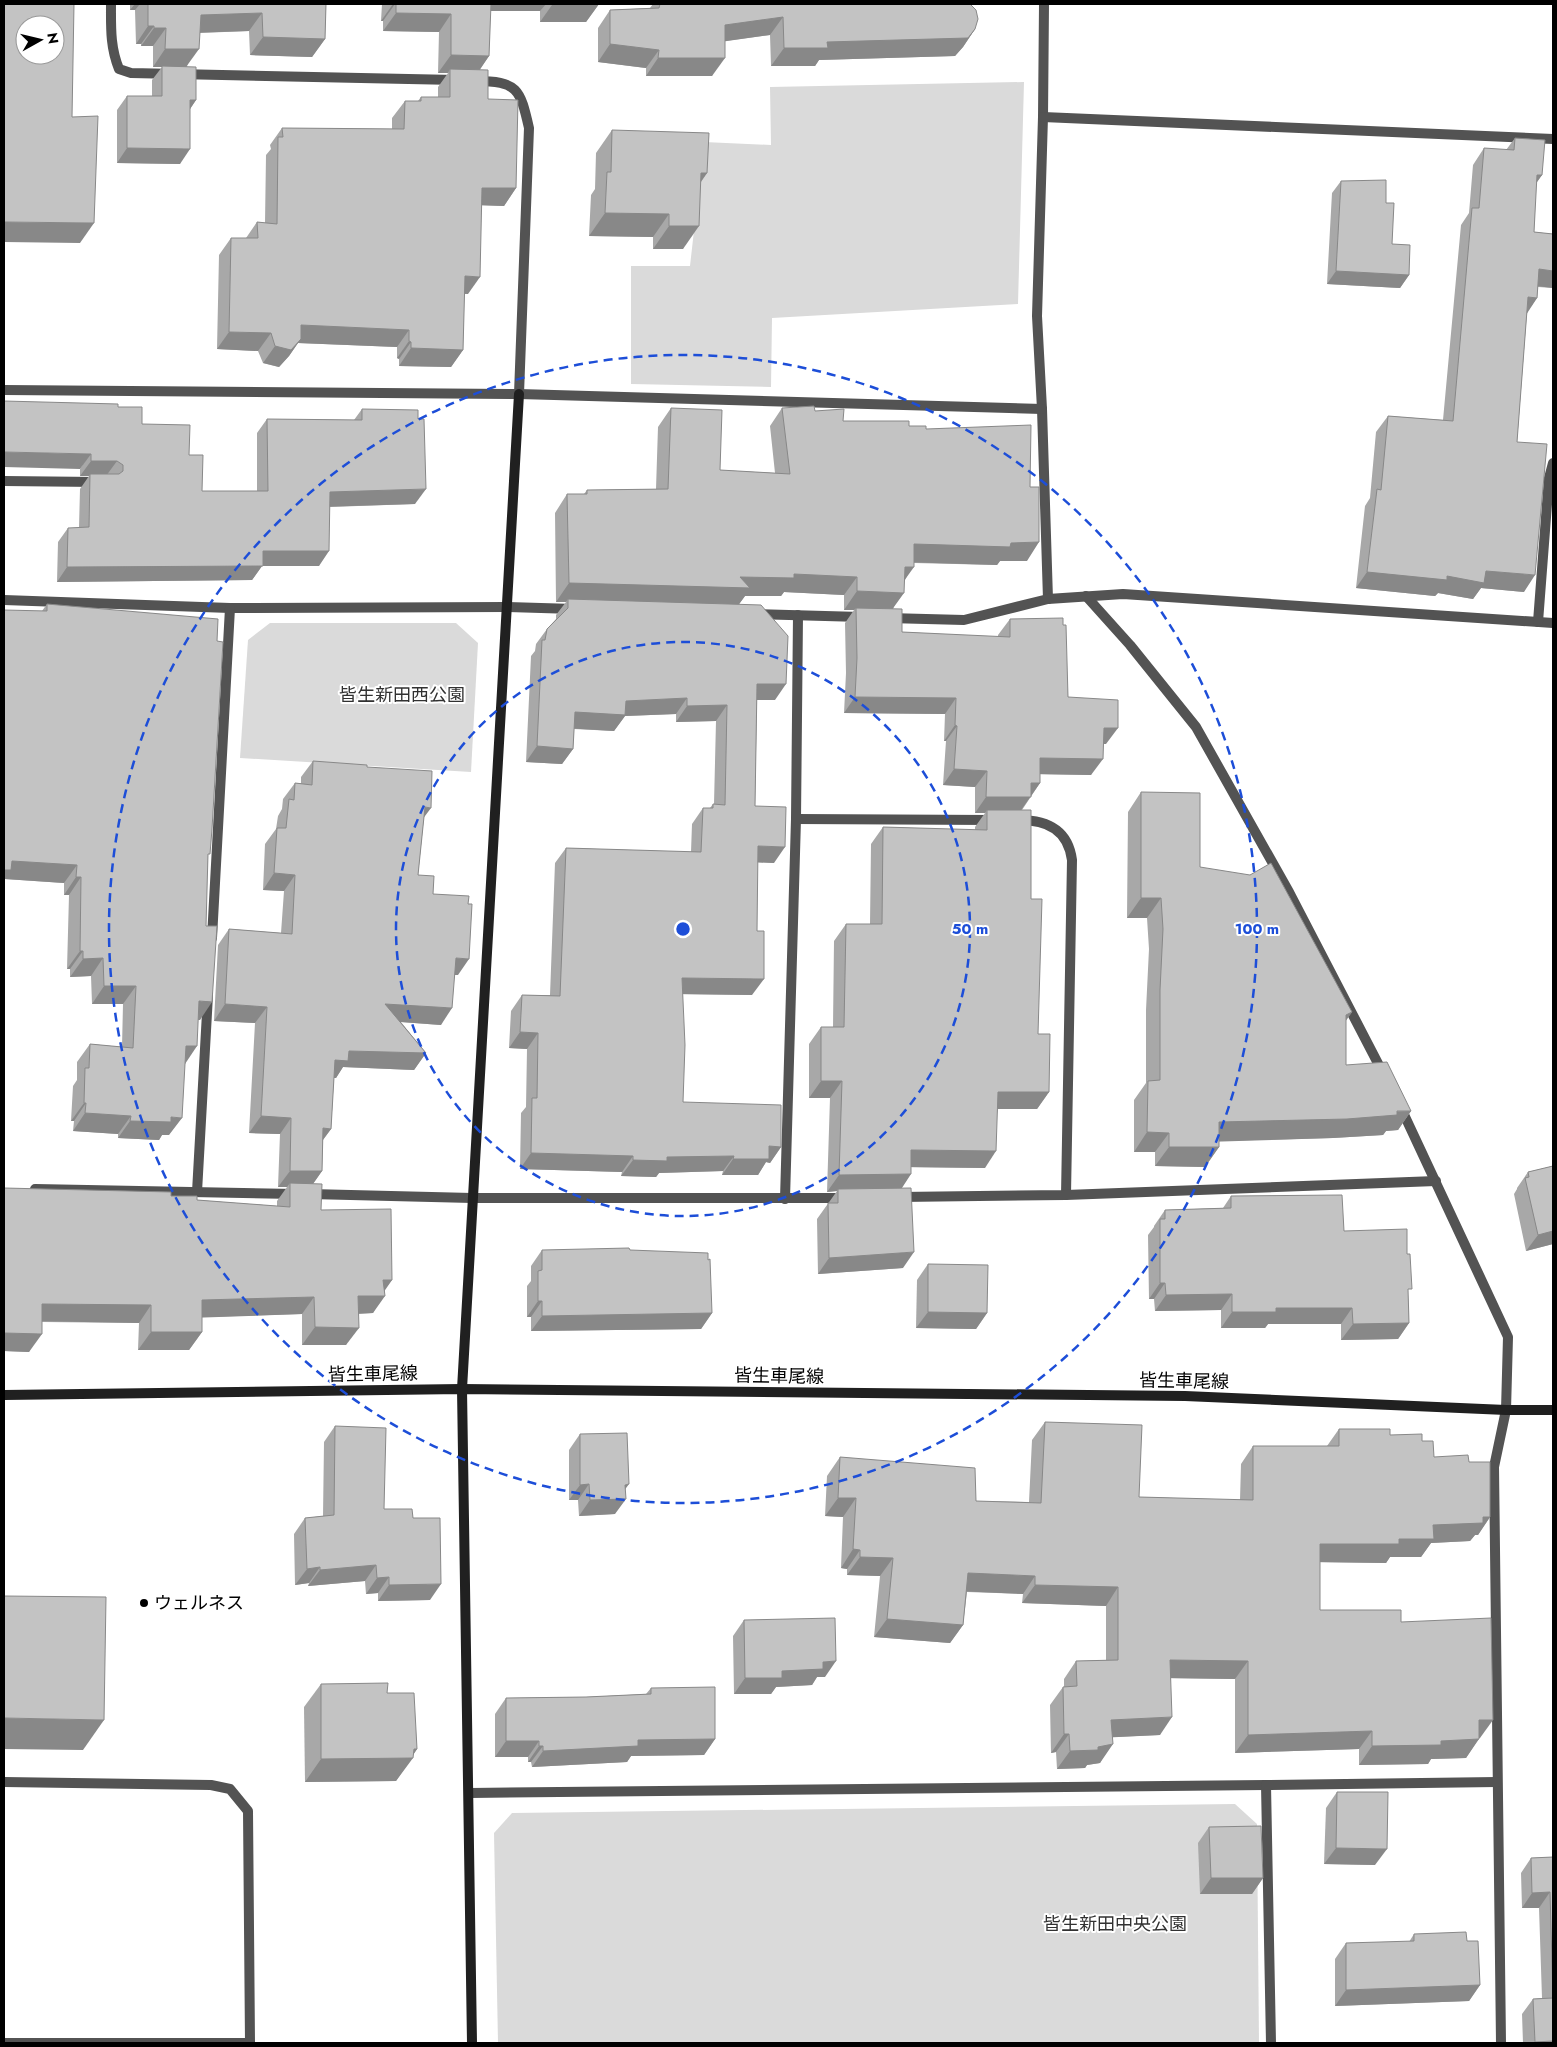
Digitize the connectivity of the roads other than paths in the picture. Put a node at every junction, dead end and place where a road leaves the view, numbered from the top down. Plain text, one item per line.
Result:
1 (111, 4) edge
2 (1044, 4) edge
3 (1043, 116) junction
4 (1553, 139) edge
5 (4, 390) edge
6 (519, 394) junction
7 (1042, 409) junction
8 (1553, 463) edge
9 (4, 481) edge
10 (106, 482) edge
11 (1086, 596) junction
12 (1048, 599) junction
13 (4, 600) edge
14 (507, 607) junction
15 (230, 608) junction
16 (585, 609) edge
17 (750, 614) edge
18 (798, 615) junction
19 (1538, 622) junction
20 (1553, 623) edge
21 (796, 819) junction
22 (211, 953) edge
23 (209, 983) edge
24 (1387, 1081) edge
25 (1395, 1097) edge
26 (1436, 1181) junction
27 (23, 1189) edge
28 (197, 1192) junction
29 (1066, 1195) junction
30 (891, 1197) edge
31 (472, 1198) junction
32 (853, 1198) edge
33 (785, 1199) junction
34 (462, 1389) junction
35 (4, 1395) edge
36 (1506, 1410) junction
37 (1553, 1410) edge
38 (4, 1782) edge
39 (1498, 1782) junction
40 (1266, 1785) junction
41 (470, 1794) junction
42 (4, 2043) edge
43 (250, 2043) edge
44 (472, 2043) edge
45 (1272, 2043) edge
46 (1501, 2043) edge

1 - 6 street
2 - 3 street
3 - 4 street
3 - 7 street
5 - 6 street
6 - 7 street
6 - 14 street
7 - 12 street
8 - 19 street
9 - 10 street
11 - 12 street
11 - 19 street
11 - 24 street
12 - 18 street
13 - 15 street
14 - 15 street
14 - 16 street
14 - 31 street
15 - 22 street
17 - 18 street
18 - 21 street
19 - 20 street
21 - 29 street
21 - 33 street
23 - 28 street
25 - 26 street
26 - 29 street
26 - 36 street
27 - 28 street
28 - 31 street
29 - 30 street
31 - 33 street
31 - 34 street
32 - 33 street
34 - 35 street, 皆生車尾線
34 - 36 street, 皆生車尾線
34 - 41 street
36 - 37 street, 皆生車尾線
36 - 39 street
38 - 43 street
39 - 40 street
39 - 46 street
40 - 41 street
40 - 45 street
41 - 44 street
42 - 43 street

